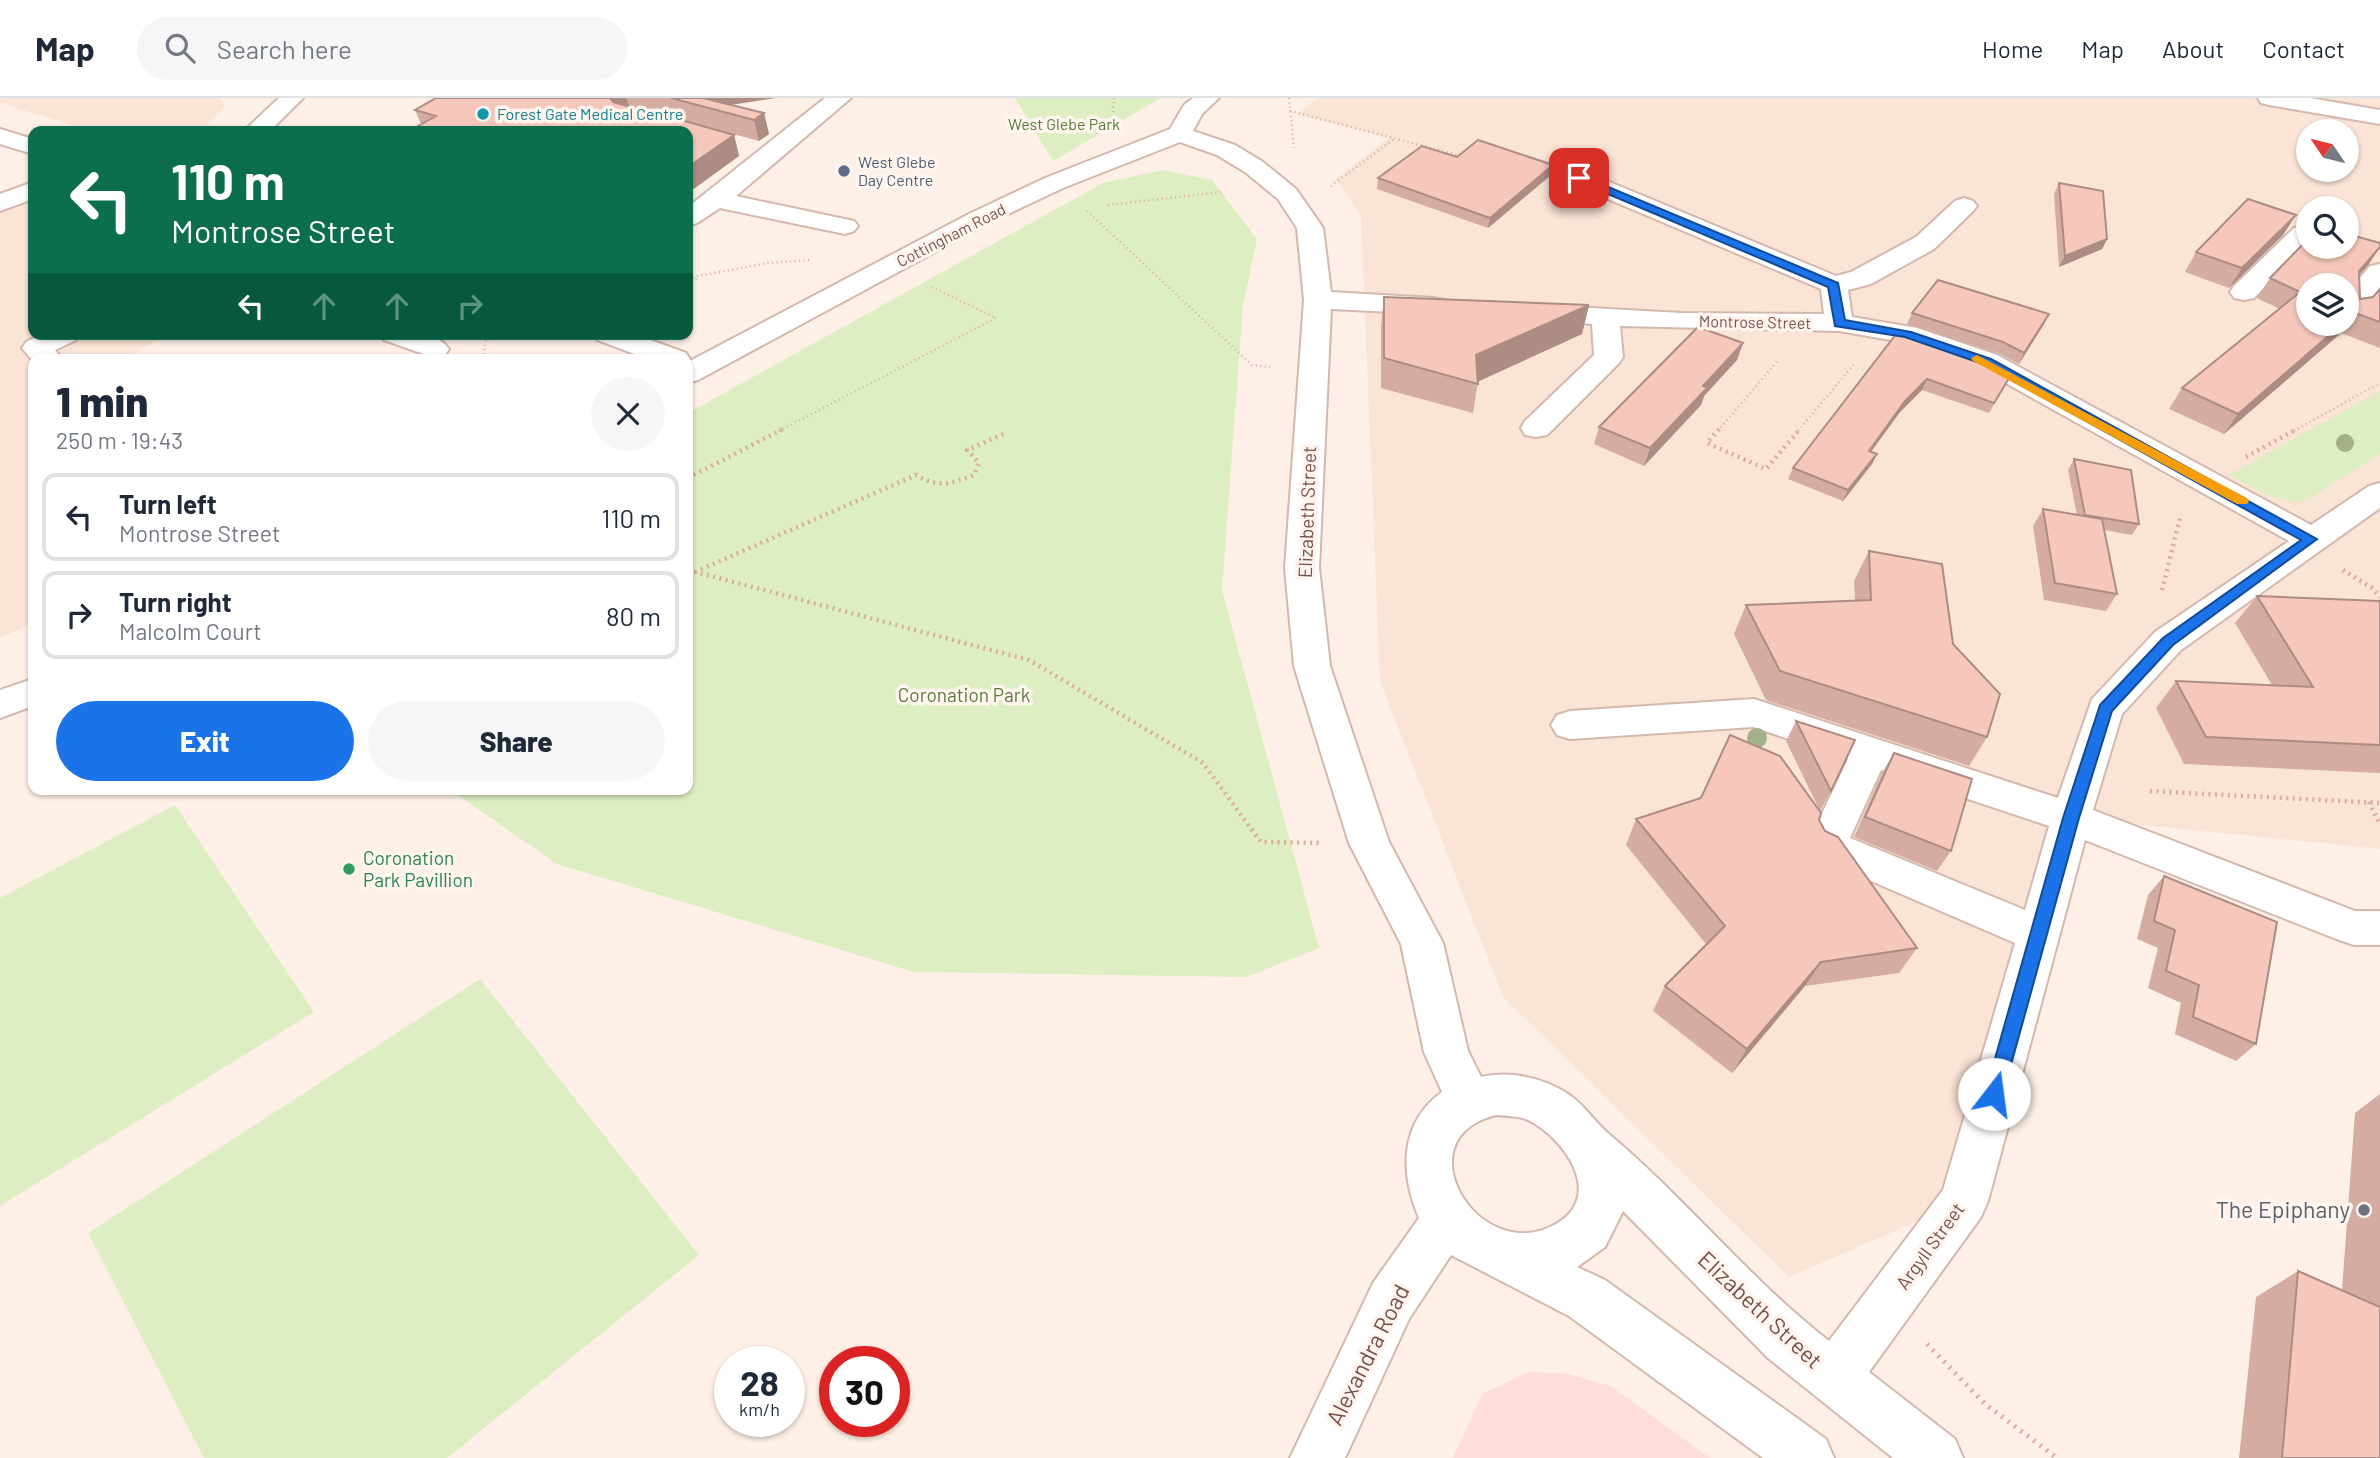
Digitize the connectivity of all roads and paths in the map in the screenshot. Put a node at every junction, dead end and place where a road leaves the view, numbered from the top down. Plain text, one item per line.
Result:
1 (292, 98) edge
2 (840, 98) edge
3 (1208, 98) edge
4 (2269, 98) edge
5 (1290, 111) dead end
6 (2380, 117) edge
7 (261, 126) edge
8 (1179, 134) junction
9 (0, 136) edge
10 (1395, 138) junction
11 (28, 145) edge
12 (741, 146) edge
13 (768, 154) junction
14 (1461, 156) edge
15 (1579, 178) dead end
16 (1048, 187) junction
17 (28, 192) edge
18 (1291, 199) junction
19 (717, 200) junction
20 (0, 203) edge
21 (1964, 206) dead end
22 (693, 215) edge
23 (845, 226) dead end
24 (2296, 241) edge
25 (1925, 243) junction
26 (1954, 253) dead end
27 (2376, 260) edge
28 (706, 274) dead end
29 (693, 281) edge
30 (1834, 285) junction
31 (2359, 286) edge
32 (2244, 292) edge
33 (1318, 300) junction
34 (1454, 308) edge
35 (1509, 311) edge
36 (1605, 317) junction
37 (1776, 322) junction
38 (1839, 323) junction
39 (1875, 329) junction
40 (53, 340) edge
41 (410, 340) edge
42 (622, 340) edge
43 (435, 349) dead end
44 (43, 354) edge
45 (655, 354) edge
46 (693, 364) edge
47 (1313, 372) junction
48 (1536, 428) dead end
49 (1006, 433) dead end
50 (2380, 493) edge
51 (2311, 539) junction
52 (694, 572) joint
53 (28, 694) edge
54 (0, 705) edge
55 (1570, 725) dead end
56 (1871, 751) junction
57 (2150, 791) dead end
58 (2370, 803) junction
59 (2380, 803) edge
60 (2071, 818) junction
61 (2380, 825) edge
62 (1369, 843) junction
63 (2380, 928) edge
64 (2039, 934) junction
65 (1469, 1101) junction
66 (1594, 1152) junction
67 (1447, 1219) junction
68 (1500, 1255) junction
69 (1890, 1302) junction
70 (1833, 1378) junction
71 (1317, 1458) edge
72 (1807, 1458) edge
73 (1936, 1458) edge
74 (2057, 1458) edge

1 - 7 street
2 - 13 street
3 - 8 street
4 - 6 street
5 - 10 path
8 - 16 street, Cottingham Road
8 - 18 street, Elizabeth Street
9 - 11 street
10 - 14 path
10 - 18 path
12 - 13 street
13 - 19 street
15 - 30 street
16 - 46 street, Cottingham Road
16 - 47 path
17 - 20 street
18 - 33 street, Elizabeth Street
19 - 22 street
19 - 23 street
21 - 25 street
24 - 32 street
25 - 26 street
25 - 30 street
27 - 31 street
28 - 29 path
30 - 38 street
33 - 34 street
33 - 47 street, Elizabeth Street
35 - 36 street, Montrose Street
36 - 37 street, Montrose Street
36 - 48 street
37 - 38 street, Montrose Street
37 - 39 path
38 - 39 street, Montrose Street
39 - 51 street, Montrose Street
40 - 44 street
41 - 43 street
42 - 45 street
47 - 62 street, Elizabeth Street
49 - 52 path
50 - 51 street, Argyll Street
51 - 60 street, Argyll Street
52 - 62 path
53 - 54 street
55 - 56 street
56 - 60 street
56 - 64 street
57 - 58 path
58 - 59 path
58 - 61 path
60 - 63 street
60 - 64 street, Argyll Street
62 - 65 street, Elizabeth Street
64 - 69 street, Argyll Street
65 - 66 street
65 - 67 street
66 - 68 street
66 - 70 street, Elizabeth Street
67 - 68 street
67 - 71 street, Alexandra Road
68 - 72 street
69 - 70 street, Argyll Street
69 - 74 path
70 - 73 street, Elizabeth Street

